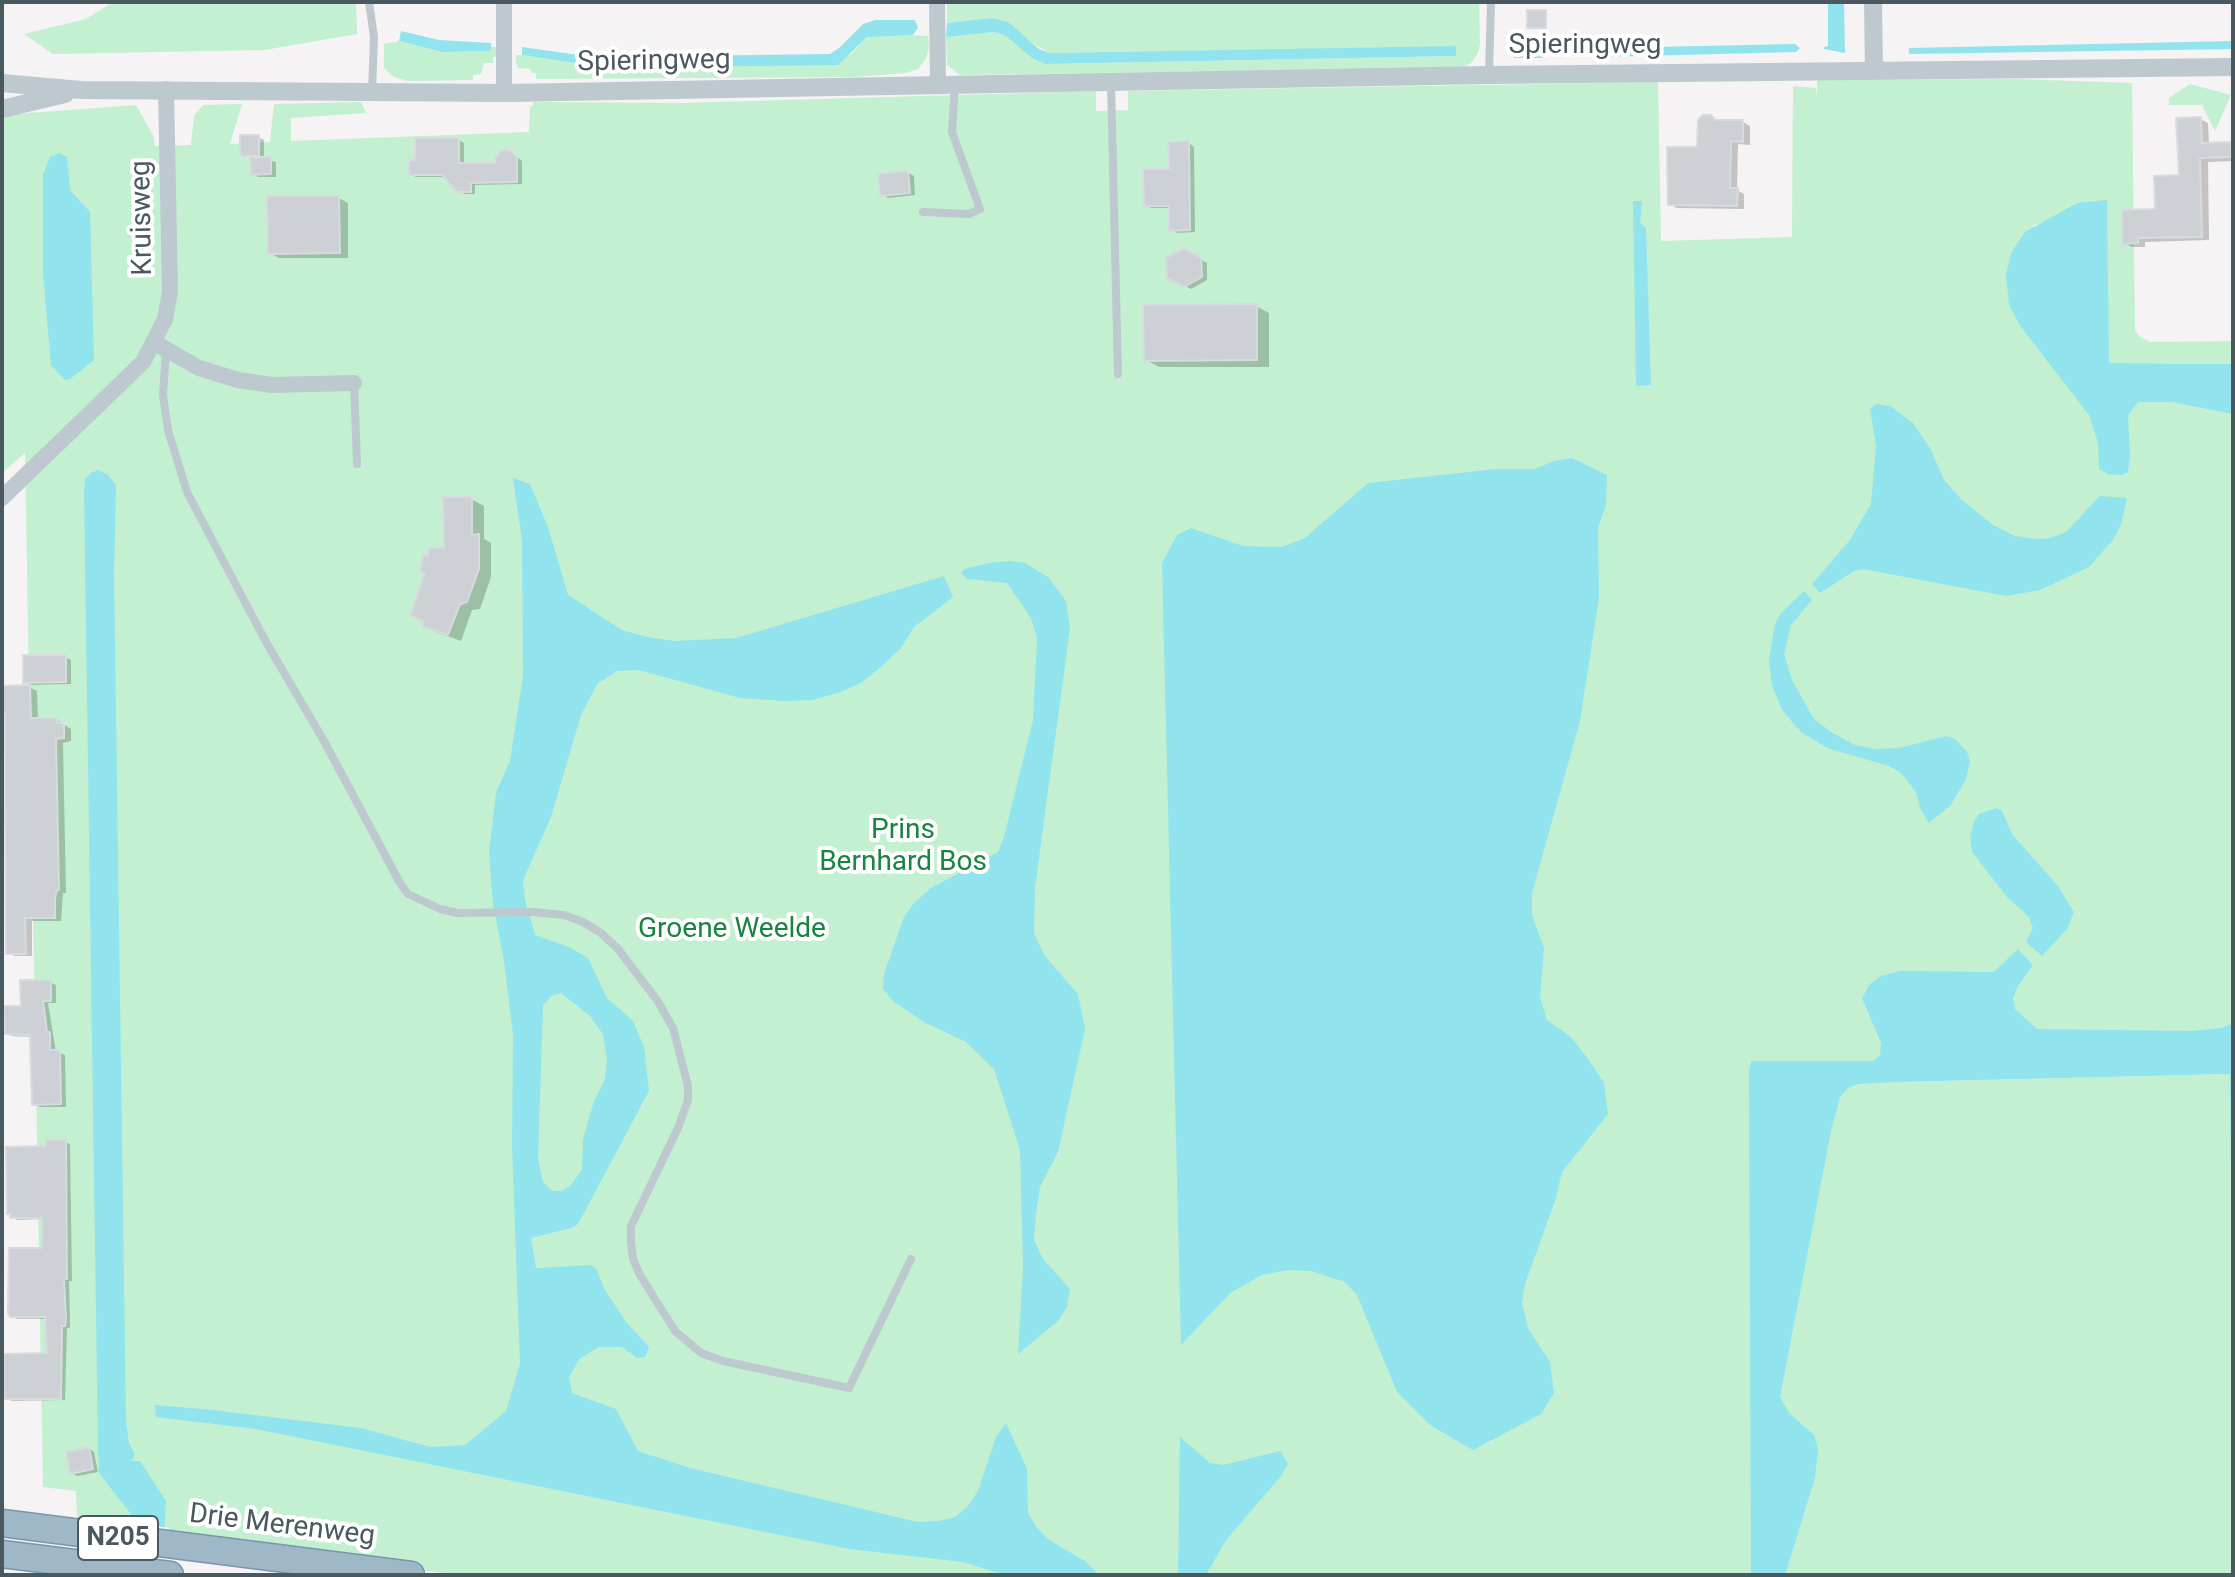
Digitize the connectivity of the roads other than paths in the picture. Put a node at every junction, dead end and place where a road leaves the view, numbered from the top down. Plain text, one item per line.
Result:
1 (369, 2) edge
2 (504, 2) edge
3 (937, 2) edge
4 (1491, 2) edge
5 (1873, 2) edge
6 (2233, 67) edge
7 (1874, 71) junction
8 (1489, 75) junction
9 (1111, 81) junction
10 (2, 83) edge
11 (946, 83) junction
12 (166, 89) junction
13 (81, 90) junction
14 (372, 92) junction
15 (504, 93) junction
16 (2, 109) edge
17 (923, 212) dead end
18 (160, 346) junction
19 (1118, 374) dead end
20 (354, 383) joint
21 (357, 464) dead end
22 (2, 498) edge
23 (911, 1259) dead end
24 (2, 1523) edge
25 (2, 1554) edge
26 (170, 1575) edge
27 (411, 1575) edge

1 - 14 lane
2 - 15 street
3 - 11 street
4 - 8 lane
5 - 7 street
6 - 7 street, Spieringweg
7 - 8 street, Spieringweg
8 - 9 street, Spieringweg
9 - 11 street, Spieringweg
9 - 19 lane
10 - 13 street, Spieringweg
11 - 15 street, Spieringweg
11 - 17 lane
12 - 13 street, Spieringweg
12 - 14 street, Spieringweg
12 - 18 street, Kruisweg
13 - 16 street, Spieringweg
14 - 15 street, Spieringweg
18 - 20 street
18 - 22 street, Kruisweg
18 - 23 lane
20 - 21 lane
24 - 27 highway, Drie Merenweg / N205
25 - 26 highway, N205

